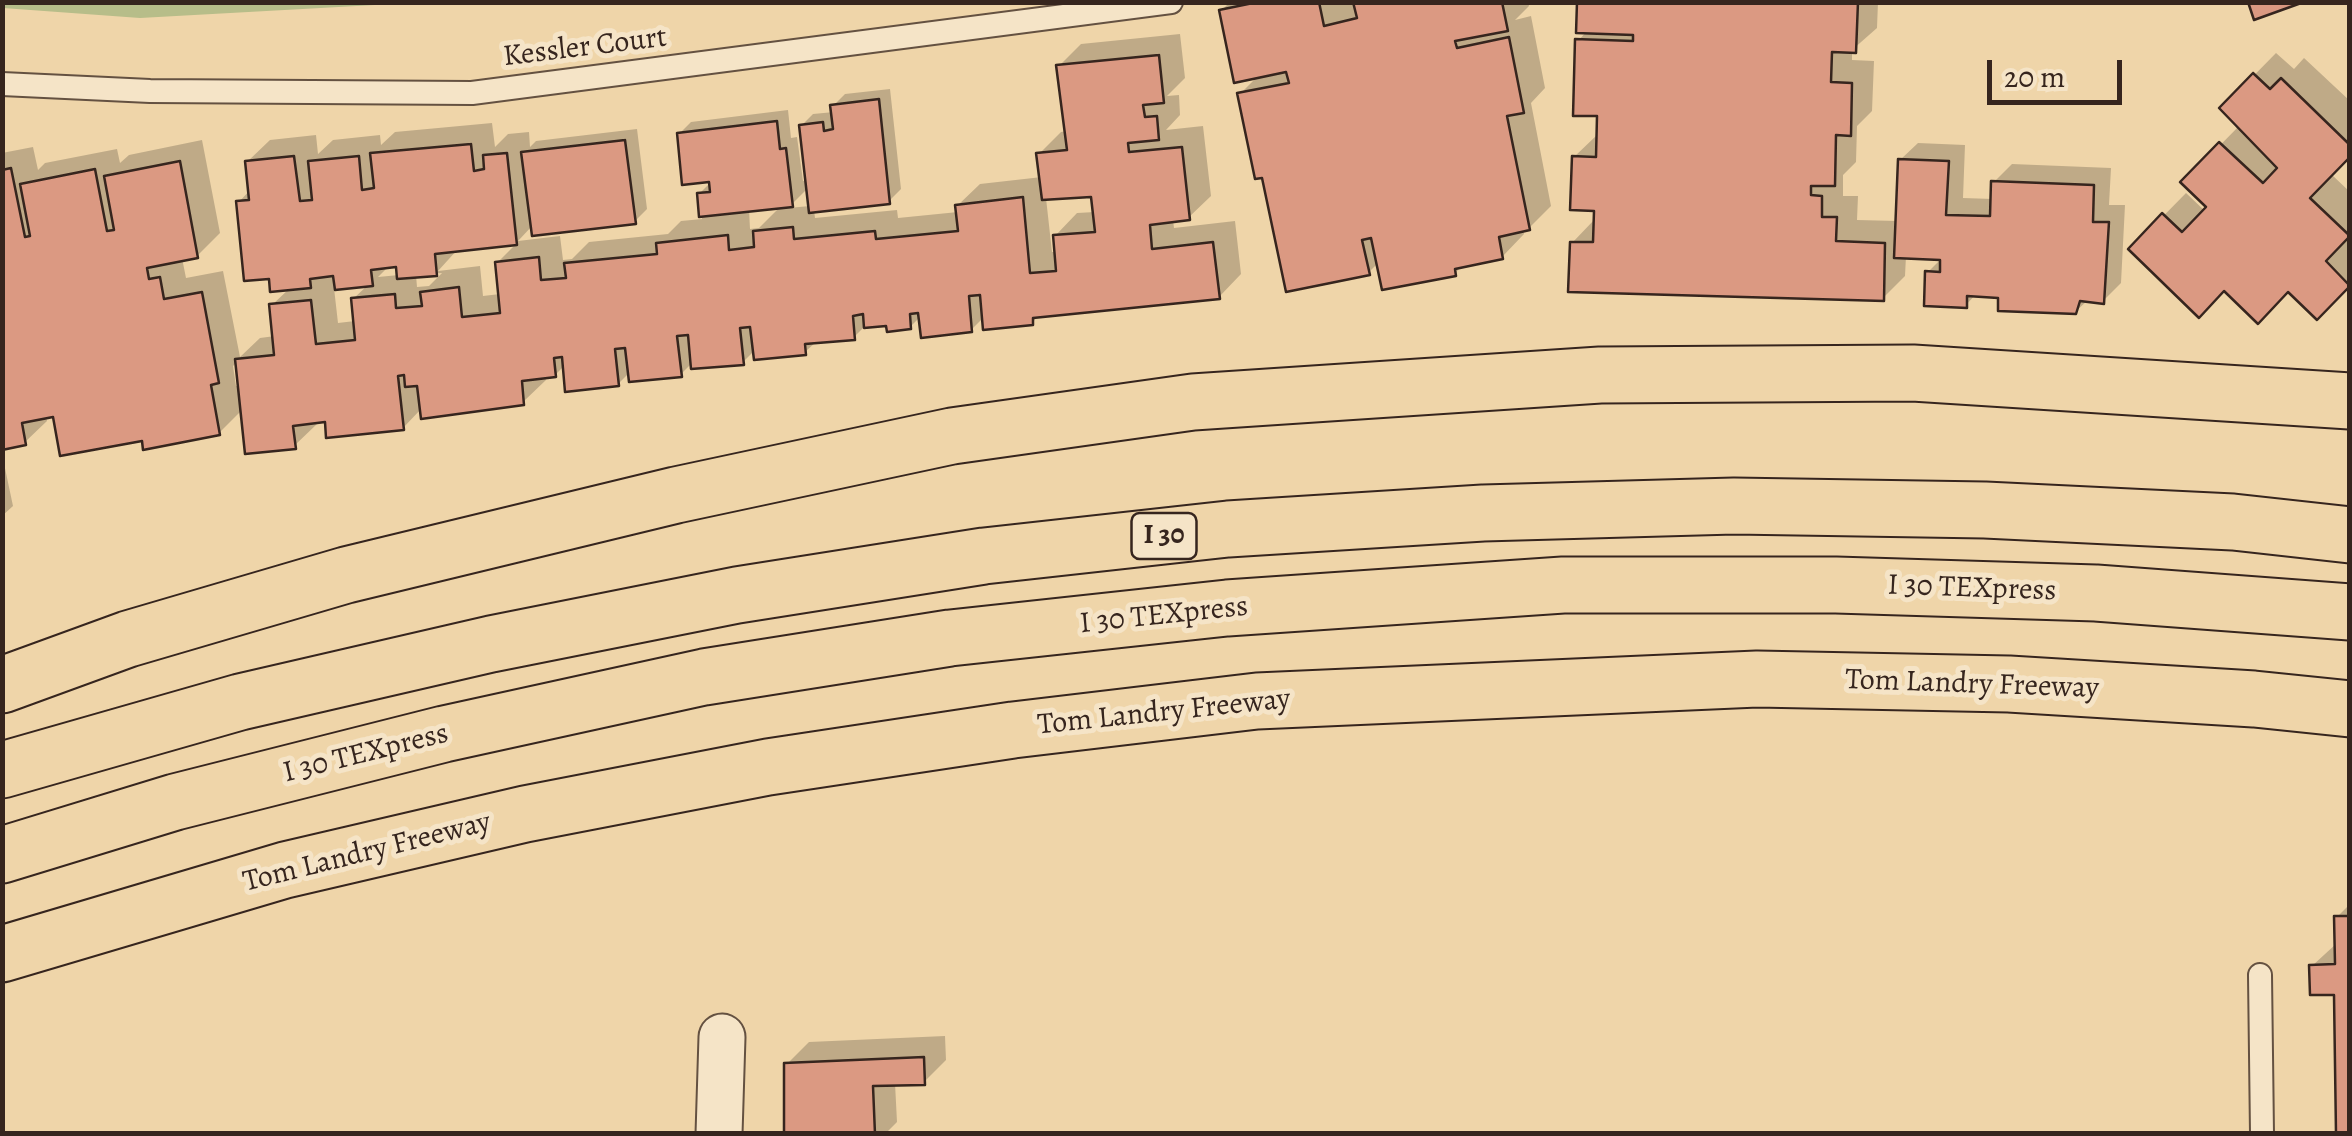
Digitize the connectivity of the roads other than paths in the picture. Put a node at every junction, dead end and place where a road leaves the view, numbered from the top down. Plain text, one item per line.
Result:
1 (1171, 2) edge
2 (2, 84) edge
3 (2350, 401) edge
4 (2350, 534) edge
5 (2350, 612) edge
6 (2, 685) edge
7 (2350, 709) edge
8 (2, 770) edge
9 (2, 855) edge
10 (2, 954) edge
11 (2260, 975) dead end
12 (722, 1037) dead end
13 (719, 1134) edge
14 (2262, 1134) edge

1 - 2 lane, Kessler Court
3 - 6 highway
4 - 8 highway, I 30
5 - 9 highway, I 30 TEXpress
7 - 10 highway, Tom Landry Freeway
11 - 14 lane
12 - 13 street

